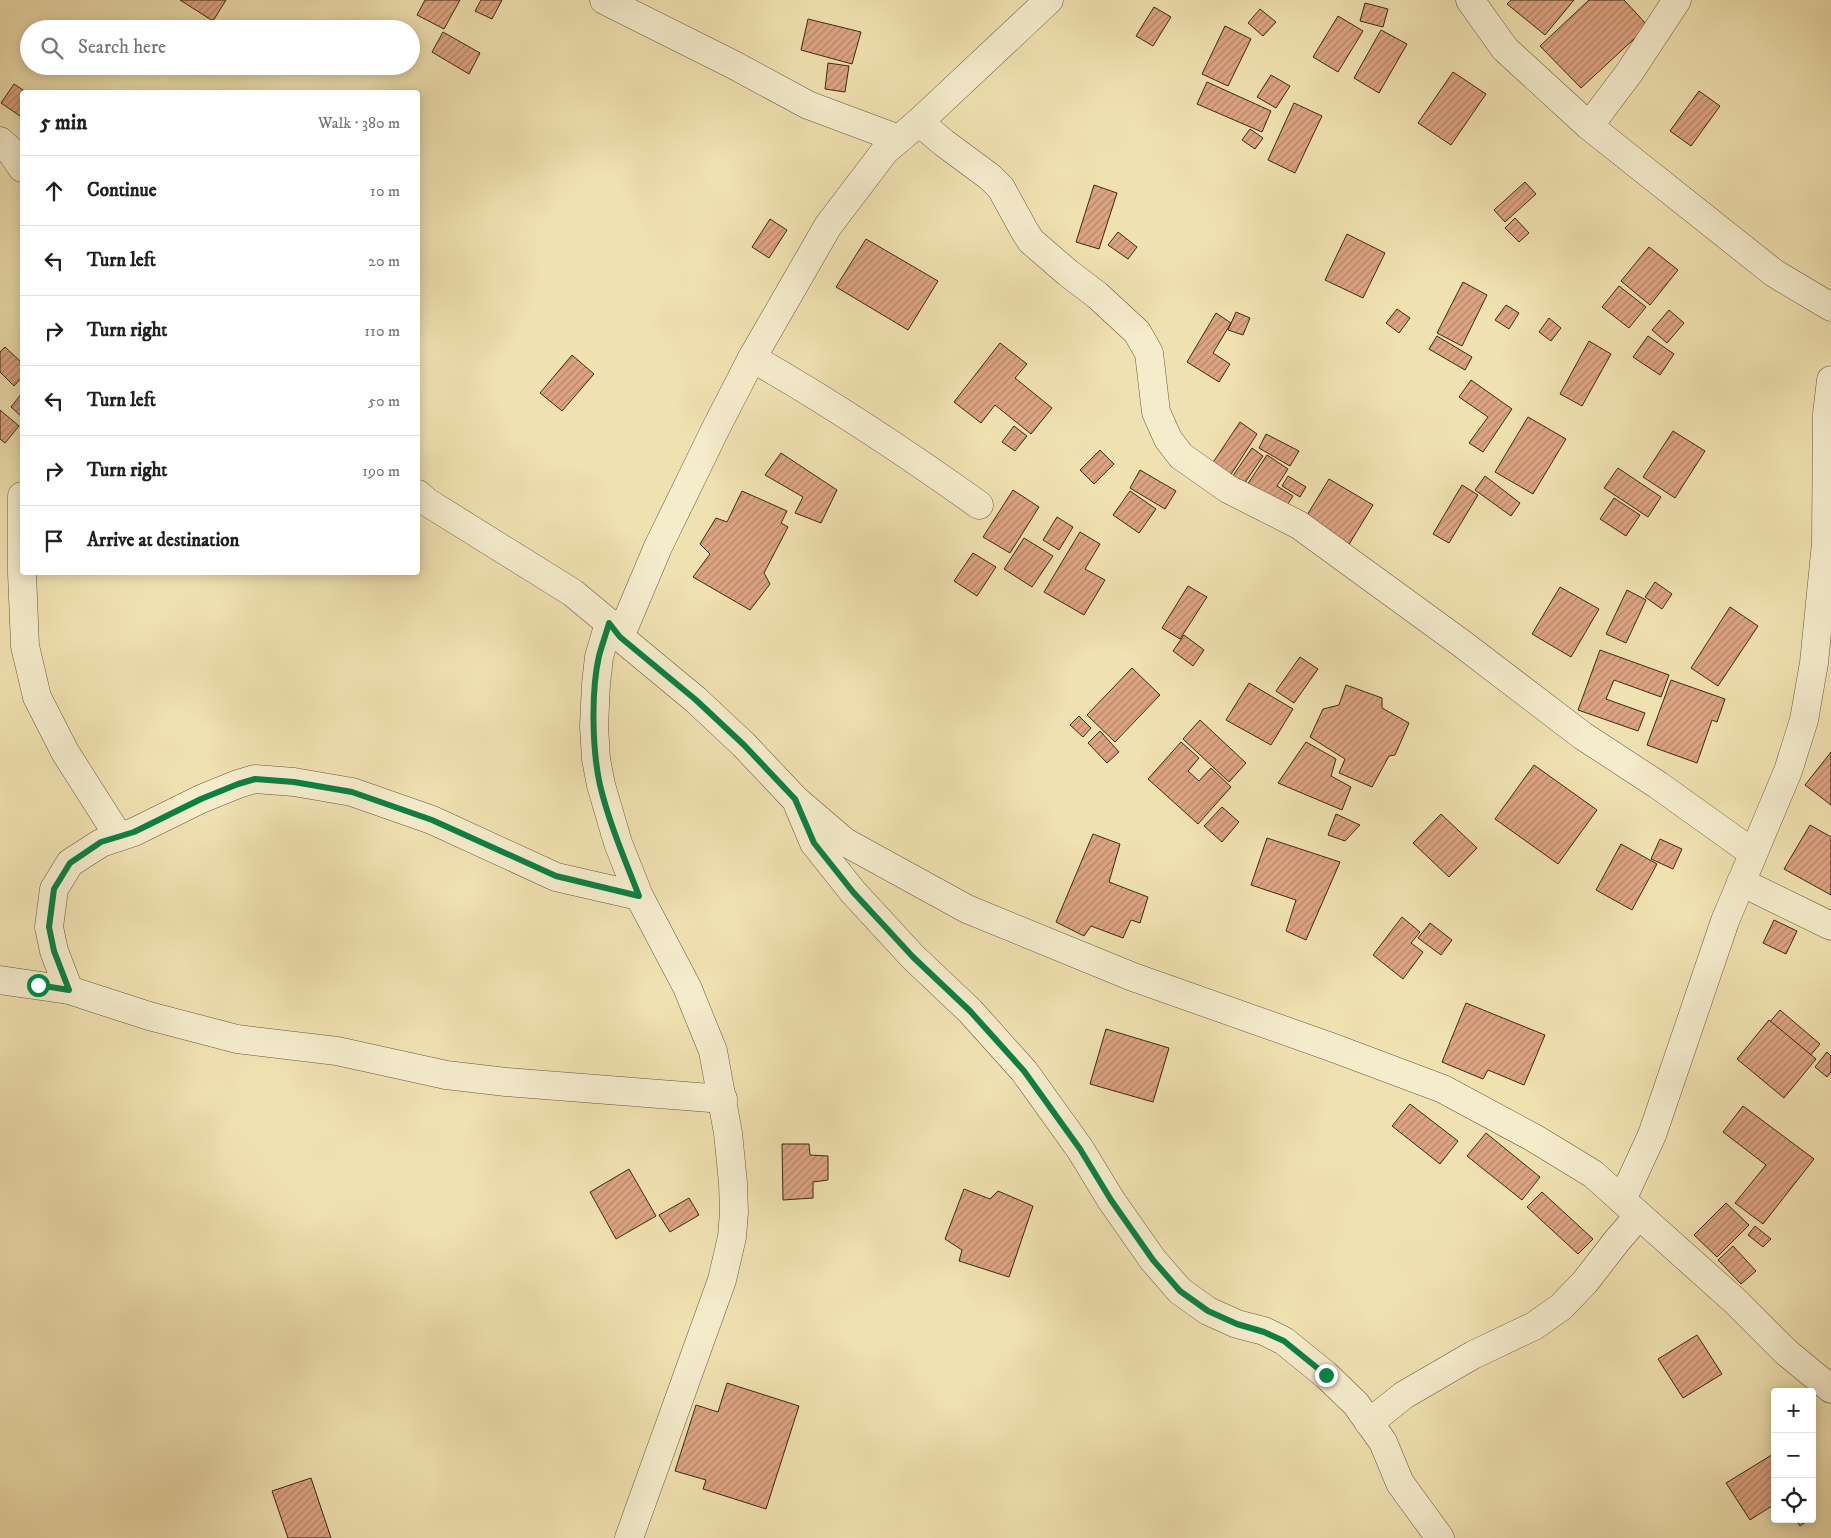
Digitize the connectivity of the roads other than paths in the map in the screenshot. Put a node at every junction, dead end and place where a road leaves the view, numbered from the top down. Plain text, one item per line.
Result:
1 (604, 0) edge
2 (1049, 0) edge
3 (1470, 0) edge
4 (1677, 0) edge
5 (1589, 126) junction
6 (909, 130) junction
7 (0, 141) edge
8 (20, 165) edge
9 (1831, 307) edge
10 (752, 358) junction
11 (1831, 380) edge
12 (420, 496) edge
13 (979, 505) dead end
14 (22, 575) edge
15 (615, 630) junction
16 (1824, 631) edge
17 (795, 799) junction
18 (119, 837) junction
19 (1753, 853) junction
20 (1741, 882) junction
21 (639, 896) junction
22 (1831, 926) edge
23 (0, 980) edge
24 (69, 990) junction
25 (723, 1099) junction
26 (1631, 1208) junction
27 (1831, 1389) edge
28 (1370, 1423) junction
29 (629, 1538) edge
30 (1440, 1538) edge

1 - 6 street
2 - 6 street
3 - 5 street
4 - 5 street
5 - 9 street
6 - 10 street
6 - 19 street
7 - 8 street
10 - 13 street
10 - 15 street
11 - 16 street
12 - 15 street
14 - 18 street
15 - 17 street
15 - 21 street
16 - 19 street
17 - 26 street
17 - 28 street
18 - 21 street
18 - 24 street
19 - 20 street
20 - 22 street
20 - 26 street
21 - 25 street
23 - 24 street
24 - 25 street
25 - 29 street
26 - 27 street
26 - 28 street
28 - 30 street

